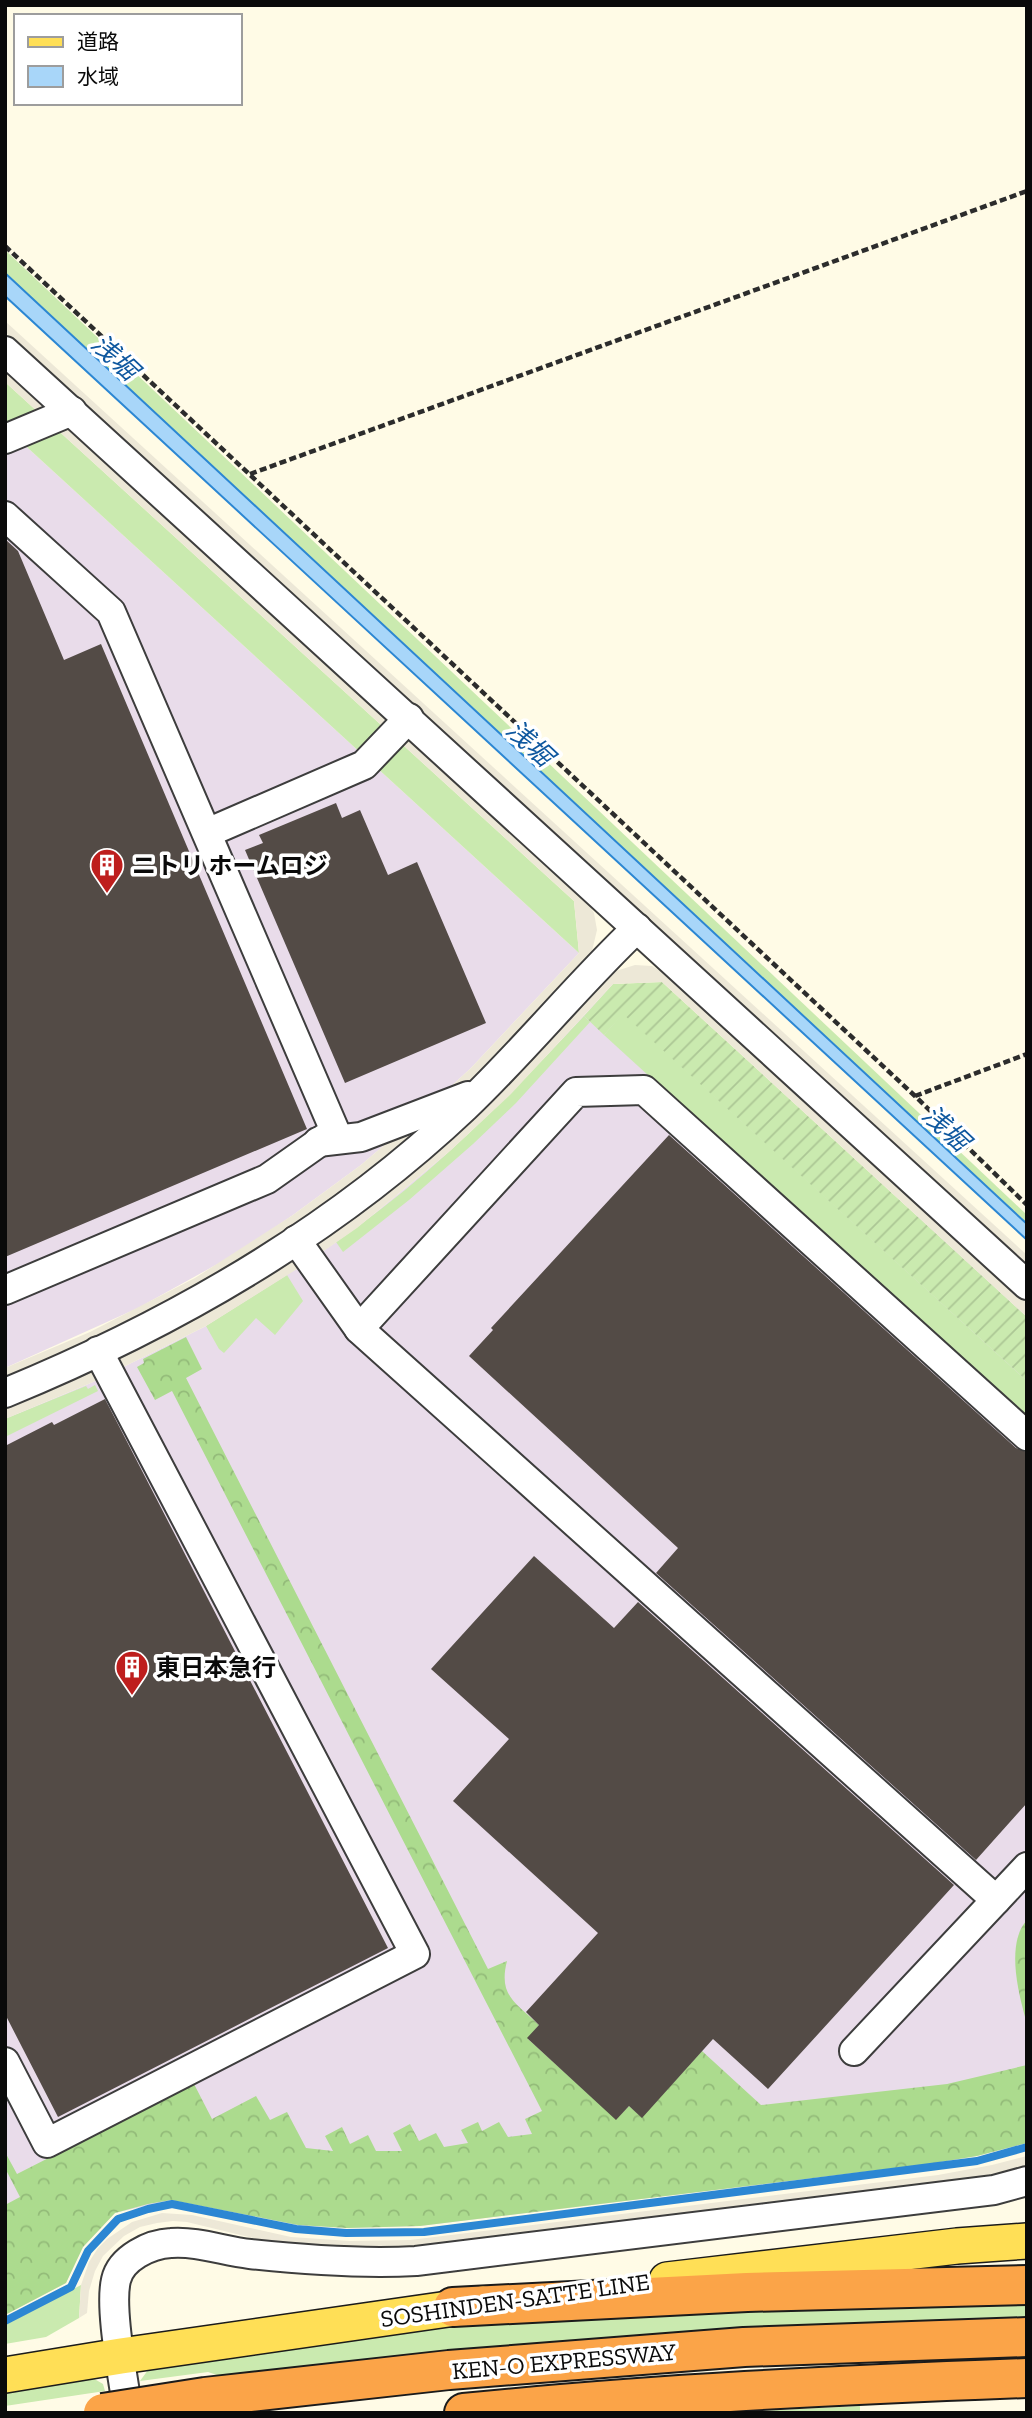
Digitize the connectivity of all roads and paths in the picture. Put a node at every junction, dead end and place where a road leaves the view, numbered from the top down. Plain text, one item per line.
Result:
1 (1027, 191) edge
2 (5, 246) edge
3 (5, 351) edge
4 (72, 411) junction
5 (5, 439) edge
6 (250, 474) junction
7 (5, 516) edge
8 (409, 718) junction
9 (207, 833) junction
10 (637, 928) junction
11 (1027, 1054) edge
12 (481, 1091) junction
13 (915, 1096) junction
14 (318, 1142) junction
15 (1027, 1205) edge
16 (296, 1240) junction
17 (1027, 1285) edge
18 (5, 1290) edge
19 (359, 1329) junction
20 (97, 1351) junction
21 (5, 1392) edge
22 (1027, 1436) edge
23 (1027, 1867) edge
24 (996, 1900) junction
25 (854, 2051) dead end
26 (5, 2062) edge
27 (1027, 2182) edge
28 (1027, 2241) edge
29 (1027, 2285) edge
30 (453, 2307) junction
31 (1027, 2337) edge
32 (121, 2356) junction
33 (5, 2375) edge
34 (1027, 2378) edge
35 (103, 2413) edge
36 (128, 2413) edge
37 (464, 2413) edge

1 - 6 path
2 - 6 path
3 - 4 street
4 - 5 street
4 - 8 street
6 - 13 path
7 - 9 street
8 - 9 street
8 - 10 street
9 - 14 street
10 - 12 street
10 - 17 street
11 - 13 path
12 - 14 street
12 - 16 street
13 - 15 path
14 - 18 street
16 - 19 street
16 - 20 street
19 - 22 street
19 - 24 street
20 - 21 street
20 - 26 street
23 - 24 street
24 - 25 street
27 - 32 street
28 - 30 main road, SOSHINDEN-SATTE LINE
29 - 30 highway
30 - 32 main road, SOSHINDEN-SATTE LINE
31 - 35 highway, KEN-O EXPRESSWAY, bridge
32 - 33 main road, SOSHINDEN-SATTE LINE
32 - 36 street
34 - 37 highway, KEN-O EXPRESSWAY

